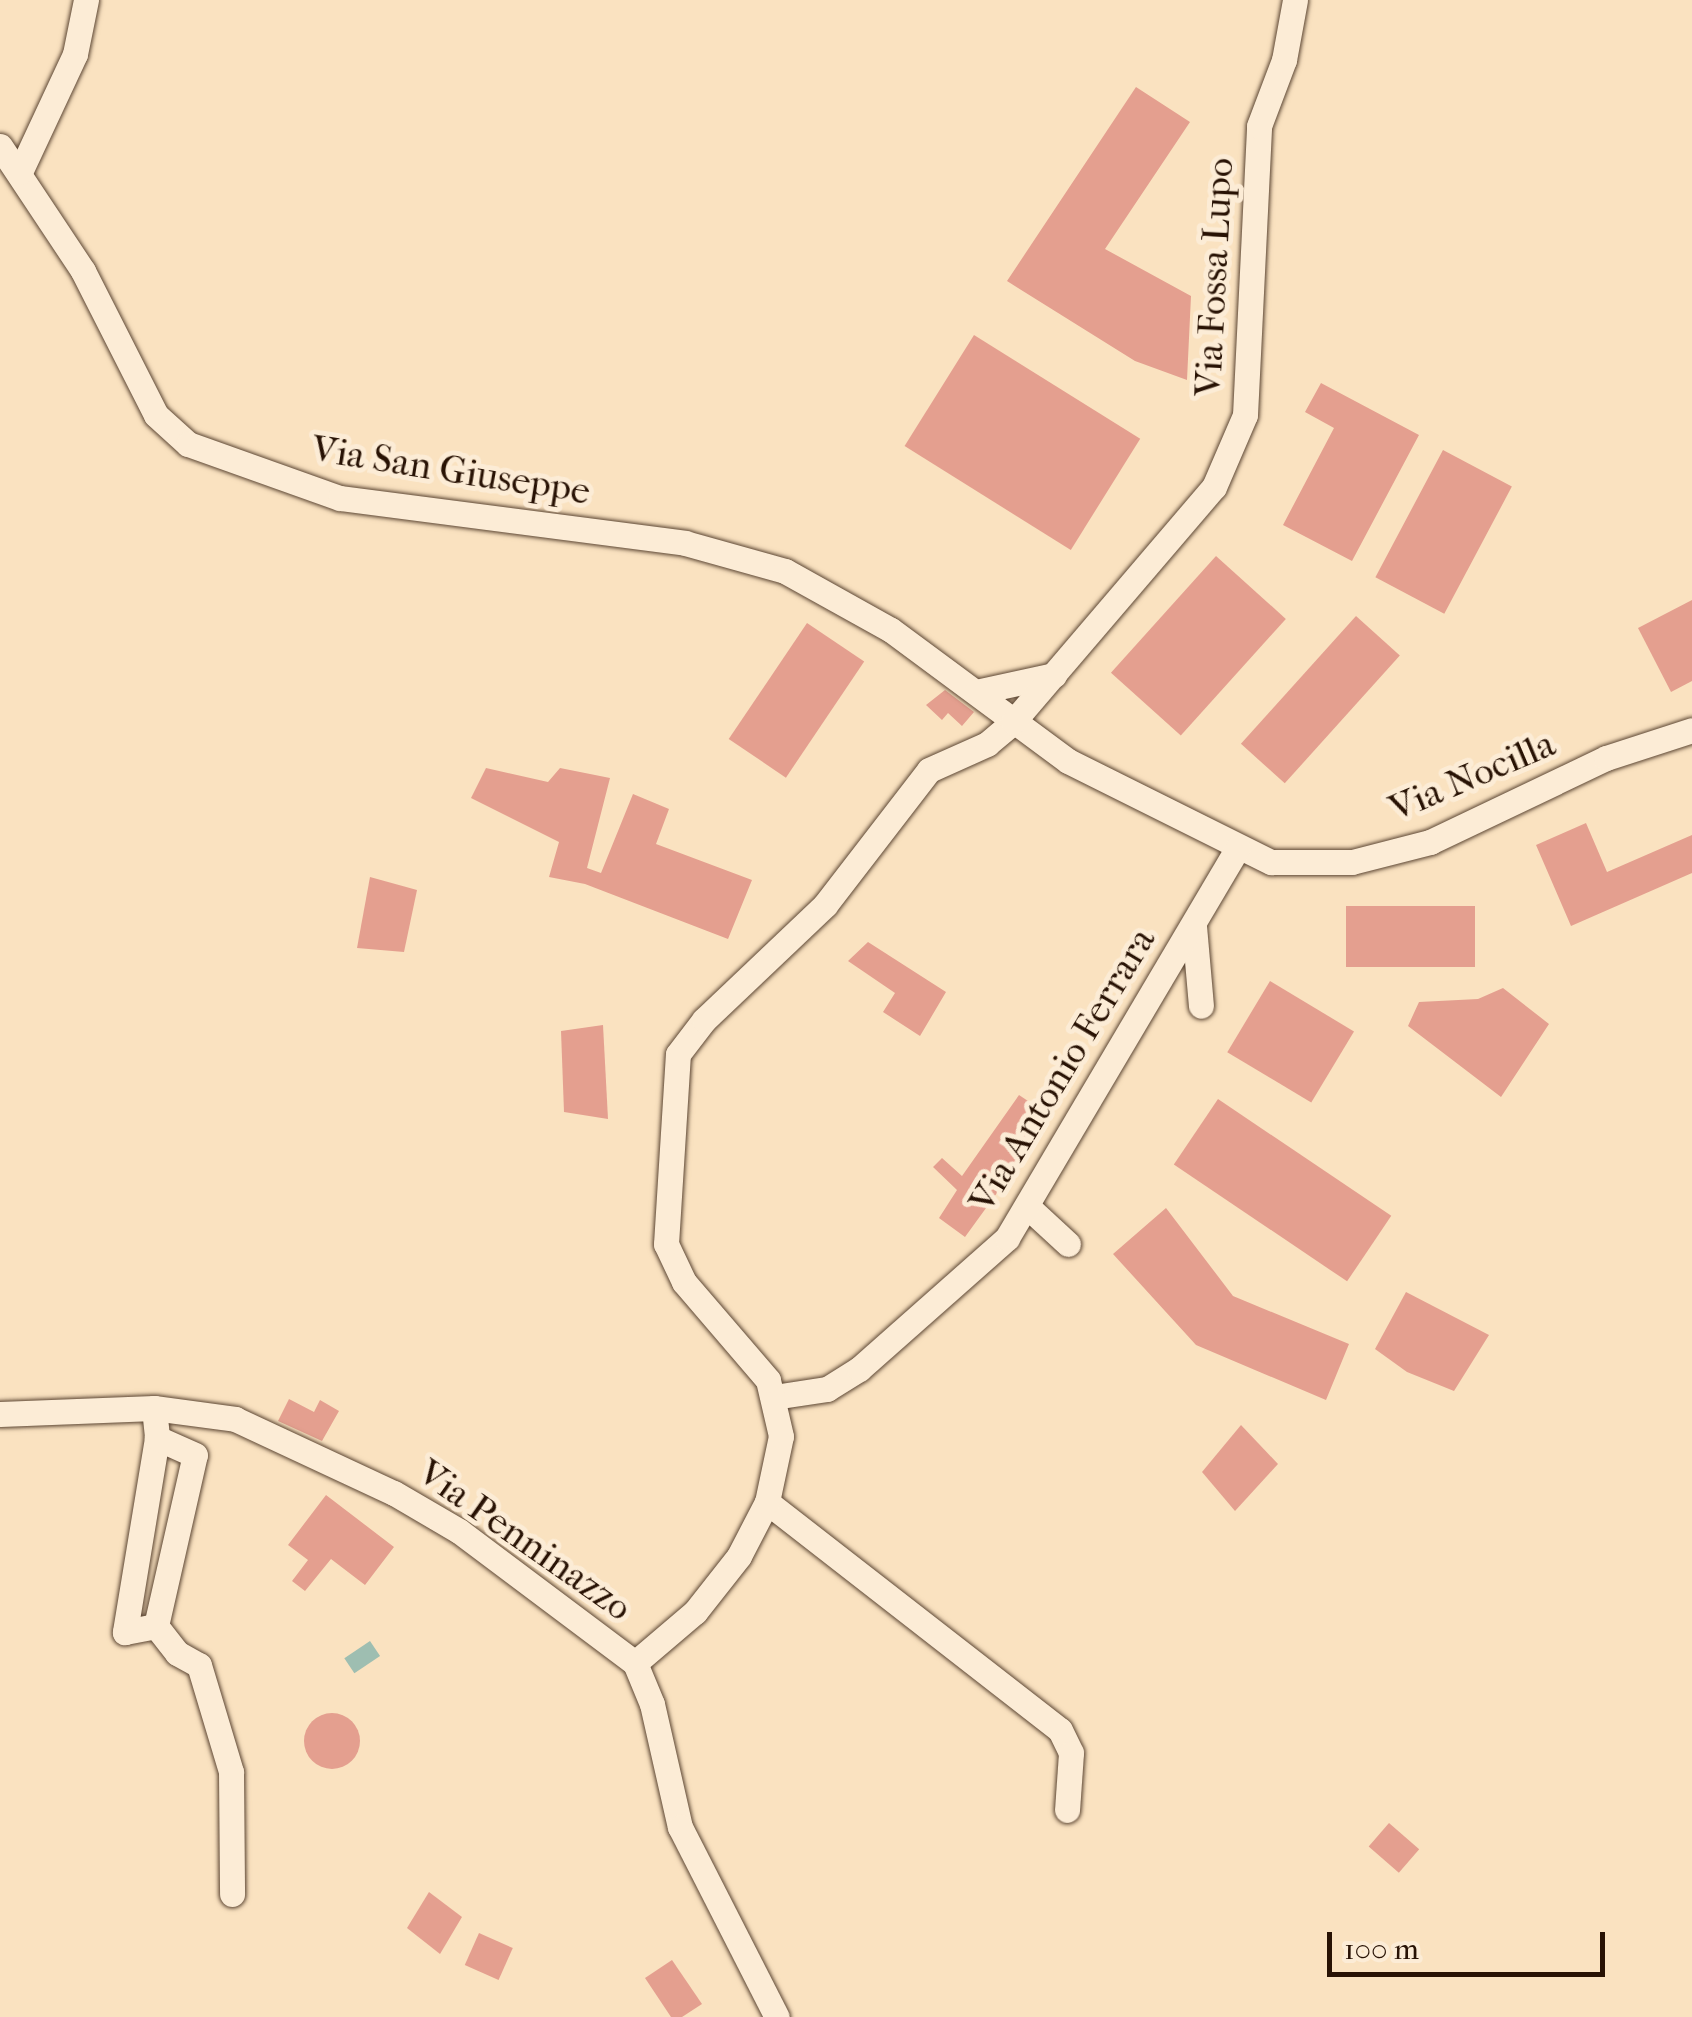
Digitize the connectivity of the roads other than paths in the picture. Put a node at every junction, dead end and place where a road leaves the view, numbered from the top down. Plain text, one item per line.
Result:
1 (86, 0) edge
2 (1294, 0) edge
3 (0, 146) edge
4 (20, 172) junction
5 (1059, 673) junction
6 (976, 692) junction
7 (1013, 722) junction
8 (1692, 730) edge
9 (1238, 848) junction
10 (1194, 926) junction
11 (1201, 1006) dead end
12 (1030, 1208) junction
13 (1068, 1244) dead end
14 (774, 1397) junction
15 (154, 1408) junction
16 (0, 1414) edge
17 (157, 1438) junction
18 (767, 1502) junction
19 (156, 1626) junction
20 (636, 1663) junction
21 (1067, 1810) dead end
22 (232, 1894) dead end
23 (778, 2017) edge

1 - 4 street
2 - 5 street, Via Fossa Lupo
3 - 4 street, Via San Giuseppe
4 - 6 street, Via San Giuseppe
5 - 6 street
5 - 7 street, Via Fossa Lupo
6 - 7 street, Via San Giuseppe
7 - 9 street, Via Nocilla
7 - 14 street, Via Fossa Lupo
8 - 9 street, Via Nocilla
9 - 10 street, Via Antonio Ferrara
10 - 11 street
10 - 12 street, Via Antonio Ferrara
12 - 13 street
12 - 14 street, Via Antonio Ferrara
14 - 18 street
15 - 16 street, Via Penninazzo
15 - 17 street
15 - 20 street, Via Penninazzo
17 - 19 street
17 - 19 street
18 - 20 street
18 - 21 street
19 - 22 street
20 - 23 street, Via Penninazzo

